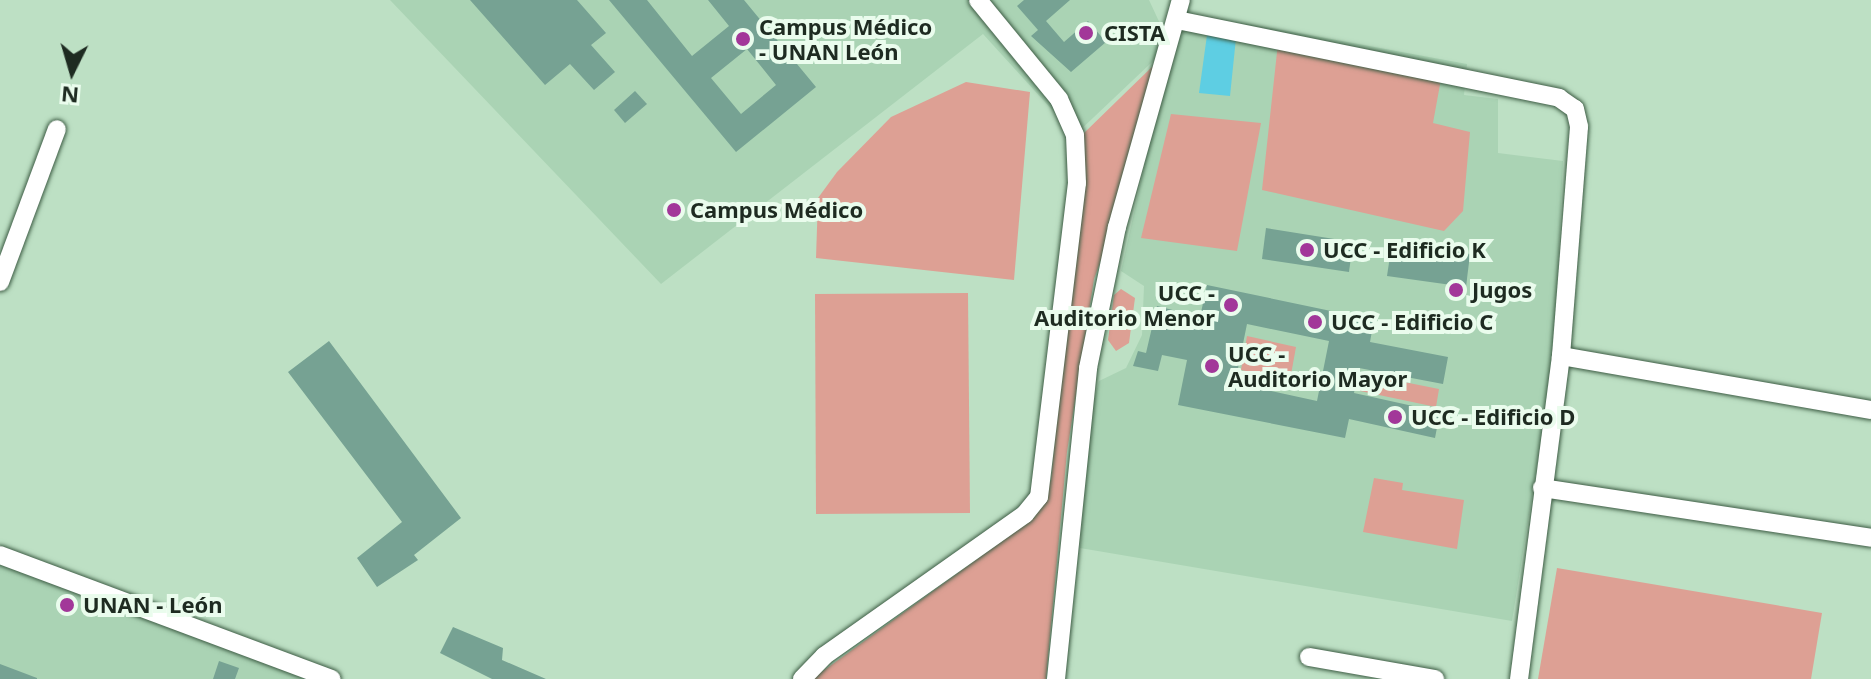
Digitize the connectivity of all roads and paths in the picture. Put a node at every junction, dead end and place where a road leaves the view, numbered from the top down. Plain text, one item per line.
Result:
1 (978, 0) edge
2 (1181, 0) edge
3 (1177, 20) junction
4 (57, 129) dead end
5 (0, 282) edge
6 (1561, 356) junction
7 (1871, 410) edge
8 (1542, 488) junction
9 (1871, 538) edge
10 (0, 555) edge
11 (1309, 657) dead end
12 (332, 679) edge
13 (802, 679) edge
14 (1056, 679) edge
15 (1435, 679) edge
16 (1519, 679) edge

1 - 13 street
2 - 3 street
3 - 6 street
3 - 14 street
4 - 5 street
6 - 7 street
6 - 8 street
8 - 9 street
8 - 16 street
10 - 12 street
11 - 15 street

